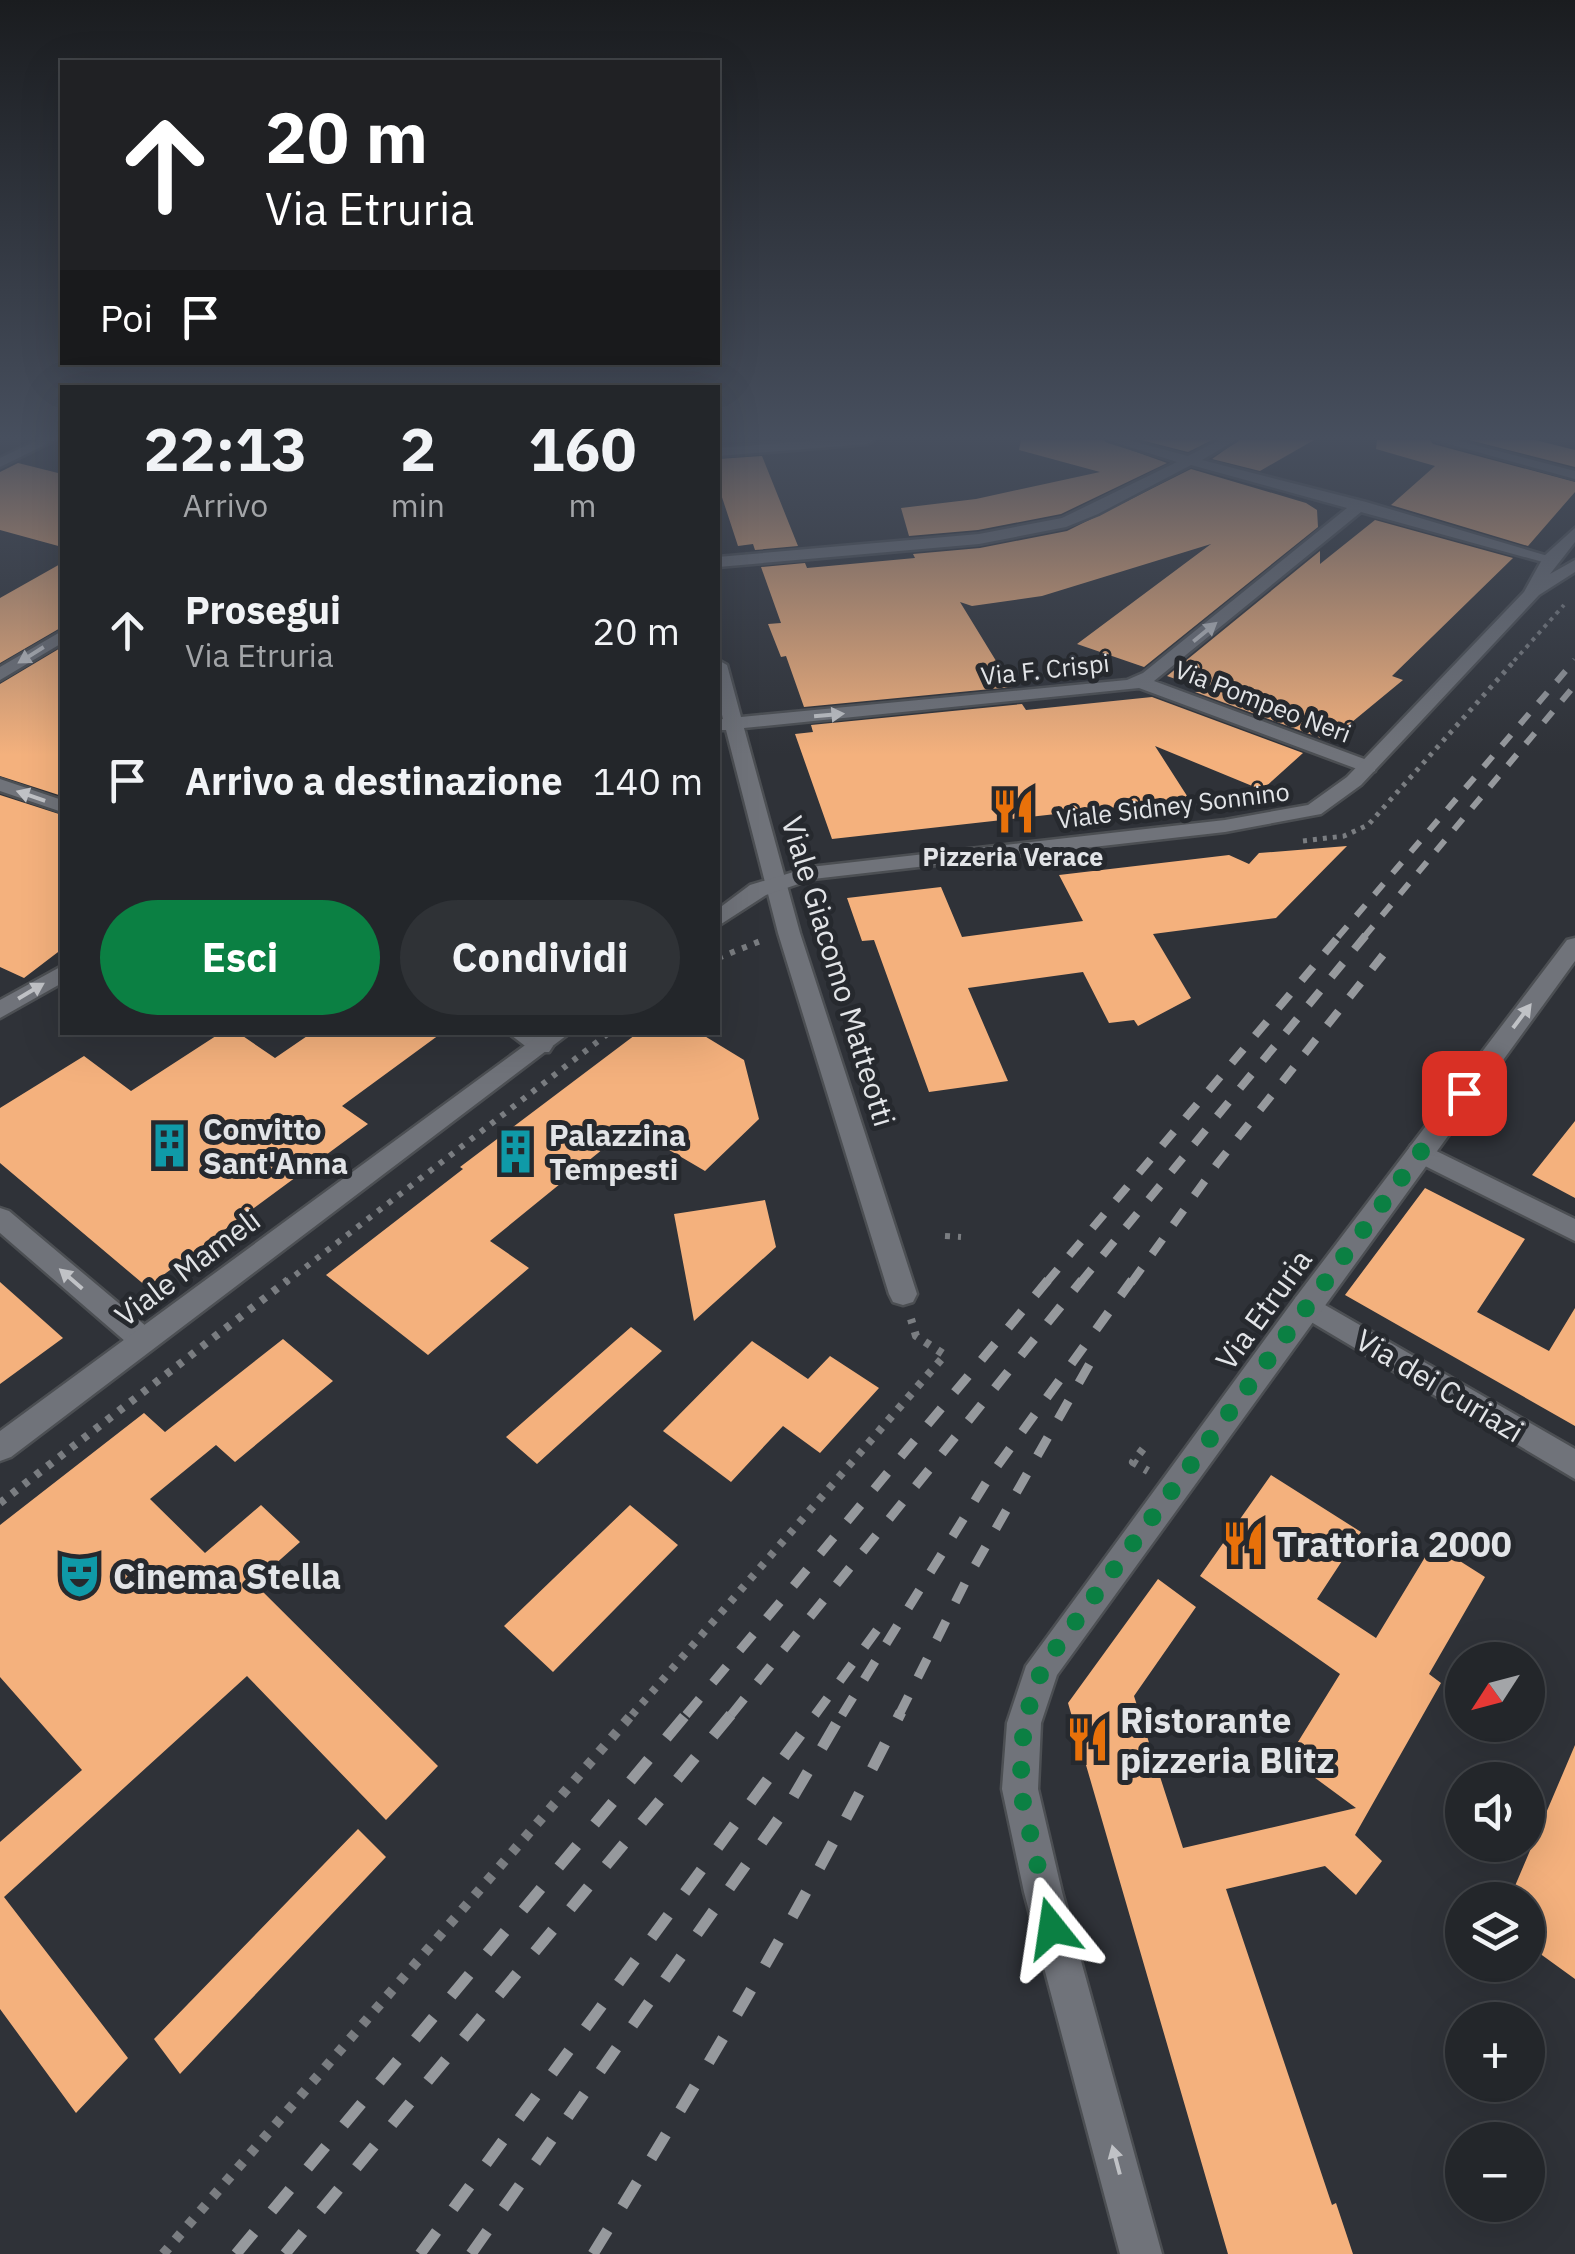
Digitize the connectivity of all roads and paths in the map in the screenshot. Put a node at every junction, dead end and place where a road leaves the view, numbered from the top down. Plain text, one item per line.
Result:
1 (910, 545) edge
2 (1311, 545) edge
3 (1502, 545) edge
4 (1563, 545) edge
5 (1550, 559) junction
6 (720, 562) edge
7 (1575, 566) edge
8 (1531, 594) junction
9 (1575, 594) edge
10 (60, 637) edge
11 (0, 674) edge
12 (720, 682) edge
13 (1140, 682) junction
14 (1489, 686) dead end
15 (725, 724) edge
16 (1368, 767) junction
17 (0, 785) edge
18 (60, 805) edge
19 (777, 881) junction
20 (720, 917) edge
21 (1575, 945) edge
22 (60, 973) edge
23 (0, 1010) edge
24 (606, 1035) edge
25 (540, 1037) edge
26 (1420, 1152) junction
27 (0, 1218) edge
28 (1575, 1231) edge
29 (945, 1236) dead end
30 (961, 1237) dead end
31 (903, 1294) dead end
32 (1306, 1305) junction
33 (142, 1340) junction
34 (924, 1342) dead end
35 (0, 1448) edge
36 (1575, 1465) edge
37 (0, 1503) edge
38 (163, 2254) edge
39 (1141, 2254) edge

1 - 6 street
13 -> 2 street, Via F. Crispi
3 - 5 street
4 - 5 street, Viale Sidney Sonnino
5 - 8 street, Viale Sidney Sonnino
7 - 8 street
8 - 16 street, Viale Sidney Sonnino
9 - 14 path
10 -> 11 street
12 - 15 street, Viale Giacomo Matteotti
15 -> 13 street, Via F. Crispi
13 - 16 street, Via Pompeo Neri
15 - 19 street, Viale Giacomo Matteotti
16 - 19 street, Viale Sidney Sonnino
18 -> 17 street
19 - 20 street
19 - 31 street, Viale Giacomo Matteotti
26 -> 21 street, Via Etruria
23 -> 22 street
24 - 37 path
25 - 33 street, Viale Mameli
26 - 28 street
26 - 32 street, Via Etruria
33 -> 27 street
29 - 30 path
32 - 36 street, Via dei Curiazi
39 -> 32 street, Via Etruria
33 - 35 street, Viale Mameli
34 - 38 path

